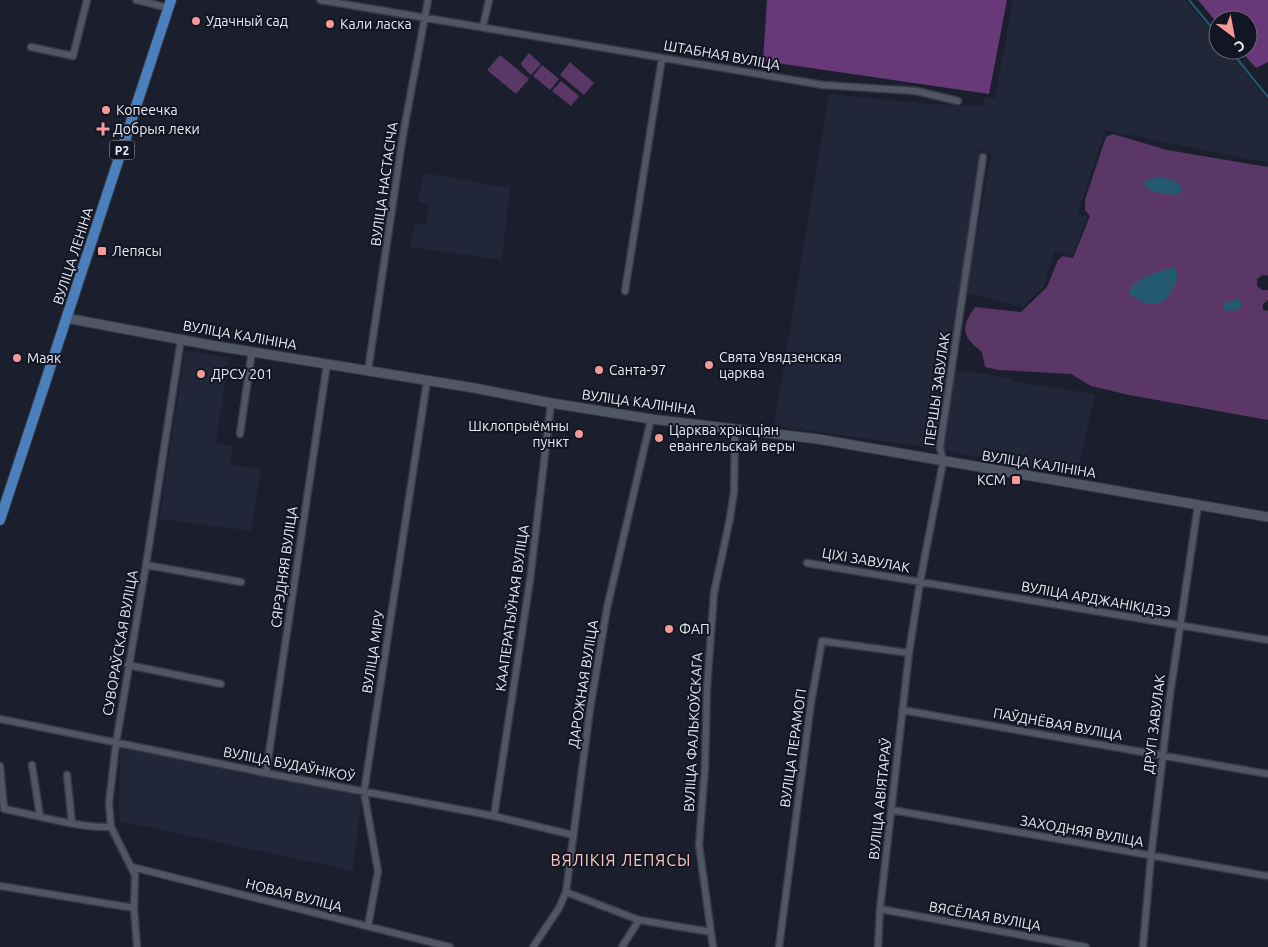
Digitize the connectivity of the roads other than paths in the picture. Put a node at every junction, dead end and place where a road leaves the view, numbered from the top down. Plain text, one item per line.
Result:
1 (87, 0) edge
2 (136, 0) edge
3 (320, 0) edge
4 (428, 0) edge
5 (489, 0) edge
6 (170, 4) edge
7 (425, 18) junction
8 (483, 26) junction
9 (31, 47) dead end
10 (662, 58) junction
11 (958, 101) dead end
12 (983, 157) dead end
13 (624, 291) dead end
14 (72, 300) junction
15 (66, 318) junction
16 (89, 323) junction
17 (60, 338) junction
18 (181, 339) junction
19 (252, 351) junction
20 (327, 364) junction
21 (368, 371) junction
22 (427, 381) junction
23 (551, 403) junction
24 (651, 419) junction
25 (735, 429) junction
26 (240, 434) dead end
27 (943, 462) junction
28 (1198, 505) junction
29 (1268, 517) edge
30 (0, 520) edge
31 (807, 563) dead end
32 (146, 565) junction
33 (241, 582) dead end
34 (920, 582) junction
35 (1181, 626) junction
36 (1268, 640) edge
37 (910, 653) junction
38 (128, 666) junction
39 (221, 684) dead end
40 (902, 710) junction
41 (0, 719) edge
42 (116, 743) junction
43 (1162, 755) junction
44 (32, 765) dead end
45 (0, 766) edge
46 (266, 773) junction
47 (1268, 774) edge
48 (67, 775) dead end
49 (364, 792) junction
50 (892, 810) junction
51 (40, 816) junction
52 (494, 816) junction
53 (72, 823) junction
54 (111, 827) junction
55 (573, 835) junction
56 (1151, 856) junction
57 (132, 867) junction
58 (1268, 876) edge
59 (0, 886) edge
60 (566, 892) junction
61 (134, 908) junction
62 (880, 909) junction
63 (639, 920) junction
64 (368, 926) junction
65 (710, 932) junction
66 (137, 947) edge
67 (450, 947) edge
68 (533, 947) edge
69 (622, 947) edge
70 (713, 947) edge
71 (779, 947) edge
72 (878, 947) edge
73 (1086, 947) edge
74 (1143, 947) edge

1 - 9 street
2 - 6 street
3 - 7 street, ШТАБНАЯ ВУЛІЦА
4 - 7 street, ВУЛІЦА НАСТАСІЧА
5 - 8 street
6 - 14 main road, ВУЛІЦА ЛЕНІНА / Р2
7 - 8 street, ШТАБНАЯ ВУЛІЦА
7 - 21 street, ВУЛІЦА НАСТАСІЧА
8 - 10 street, ШТАБНАЯ ВУЛІЦА
10 - 11 street, ШТАБНАЯ ВУЛІЦА
10 - 13 street
12 - 27 street, ПЕРШЫ ЗАВУЛАК
14 - 15 main road, ВУЛІЦА ЛЕНІНА / Р2
14 - 16 street
15 - 16 street, ВУЛІЦА КАЛІНІНА
15 - 17 main road, ВУЛІЦА ЛЕНІНА / Р2
16 - 17 street
16 - 18 street, ВУЛІЦА КАЛІНІНА
17 - 30 main road, ВУЛІЦА ЛЕНІНА / Р2
18 - 19 street, ВУЛІЦА КАЛІНІНА
18 - 32 street, СУВОРАЎСКАЯ ВУЛІЦА
19 - 20 street, ВУЛІЦА КАЛІНІНА
19 - 26 street
20 - 21 street, ВУЛІЦА КАЛІНІНА
20 - 46 street, СЯРЭДНЯЯ ВУЛІЦА
21 - 22 street, ВУЛІЦА КАЛІНІНА
22 - 23 street, ВУЛІЦА КАЛІНІНА
22 - 49 street, ВУЛІЦА МІРУ
23 - 24 street, ВУЛІЦА КАЛІНІНА
23 - 52 street, КААПЕРАТЫЎНАЯ ВУЛІЦА
24 - 25 street, ВУЛІЦА КАЛІНІНА
24 - 55 street, ДАРОЖНАЯ ВУЛІЦА
25 - 27 street, ВУЛІЦА КАЛІНІНА
25 - 65 street, ВУЛІЦА ФАЛЬКОЎСКАГА
27 - 28 street, ВУЛІЦА КАЛІНІНА
27 - 34 street, ПЕРШЫ ЗАВУЛАК
28 - 29 street, ВУЛІЦА КАЛІНІНА
28 - 35 street, ДРУГІ ЗАВУЛАК
31 - 34 street, ЦІХІ ЗАВУЛАК
32 - 33 street
32 - 38 street, СУВОРАЎСКАЯ ВУЛІЦА
34 - 35 street, ВУЛІЦА АРДЖАНІКІДЗЭ
34 - 37 street, ПЕРШЫ ЗАВУЛАК
35 - 36 street, ВУЛІЦА АРДЖАНІКІДЗЭ
35 - 43 street, ДРУГІ ЗАВУЛАК
37 - 40 street, ВУЛІЦА АВІЯТАРАЎ
37 - 71 street, ВУЛІЦА ПЕРАМОГІ
38 - 39 street
38 - 42 street, СУВОРАЎСКАЯ ВУЛІЦА
40 - 43 street, ПАЎДНЁВАЯ ВУЛІЦА
40 - 50 street, ВУЛІЦА АВІЯТАРАЎ
41 - 42 street, ВУЛІЦА БУДАЎНІКОЎ
42 - 46 street, ВУЛІЦА БУДАЎНІКОЎ
42 - 54 street, СУВОРАЎСКАЯ ВУЛІЦА
43 - 47 street, ПАЎДНЁВАЯ ВУЛІЦА
43 - 56 street, ДРУГІ ЗАВУЛАК
44 - 51 street
45 - 51 street
46 - 49 street, ВУЛІЦА БУДАЎНІКОЎ
48 - 53 street
49 - 52 street, ВУЛІЦА БУДАЎНІКОЎ
49 - 64 street, ВУЛІЦА МІРУ
50 - 56 street, ЗАХОДНЯЯ ВУЛІЦА
50 - 62 street, ВУЛІЦА АВІЯТАРАЎ
51 - 53 street
52 - 55 street, ВУЛІЦА БУДАЎНІКОЎ
53 - 54 street
54 - 57 street, СУВОРАЎСКАЯ ВУЛІЦА
55 - 60 street, ДАРОЖНАЯ ВУЛІЦА
56 - 58 street, ЗАХОДНЯЯ ВУЛІЦА
56 - 74 street, ДРУГІ ЗАВУЛАК
57 - 61 street, СУВОРАЎСКАЯ ВУЛІЦА
57 - 64 street, НОВАЯ ВУЛІЦА
59 - 61 street
60 - 63 street
60 - 68 street, ДАРОЖНАЯ ВУЛІЦА
61 - 66 street, СУВОРАЎСКАЯ ВУЛІЦА
62 - 72 street, ВУЛІЦА АВІЯТАРАЎ
62 - 73 street, ВЯСЁЛАЯ ВУЛІЦА
63 - 65 street
63 - 69 street
64 - 67 street, НОВАЯ ВУЛІЦА
65 - 70 street, ВУЛІЦА ФАЛЬКОЎСКАГА

